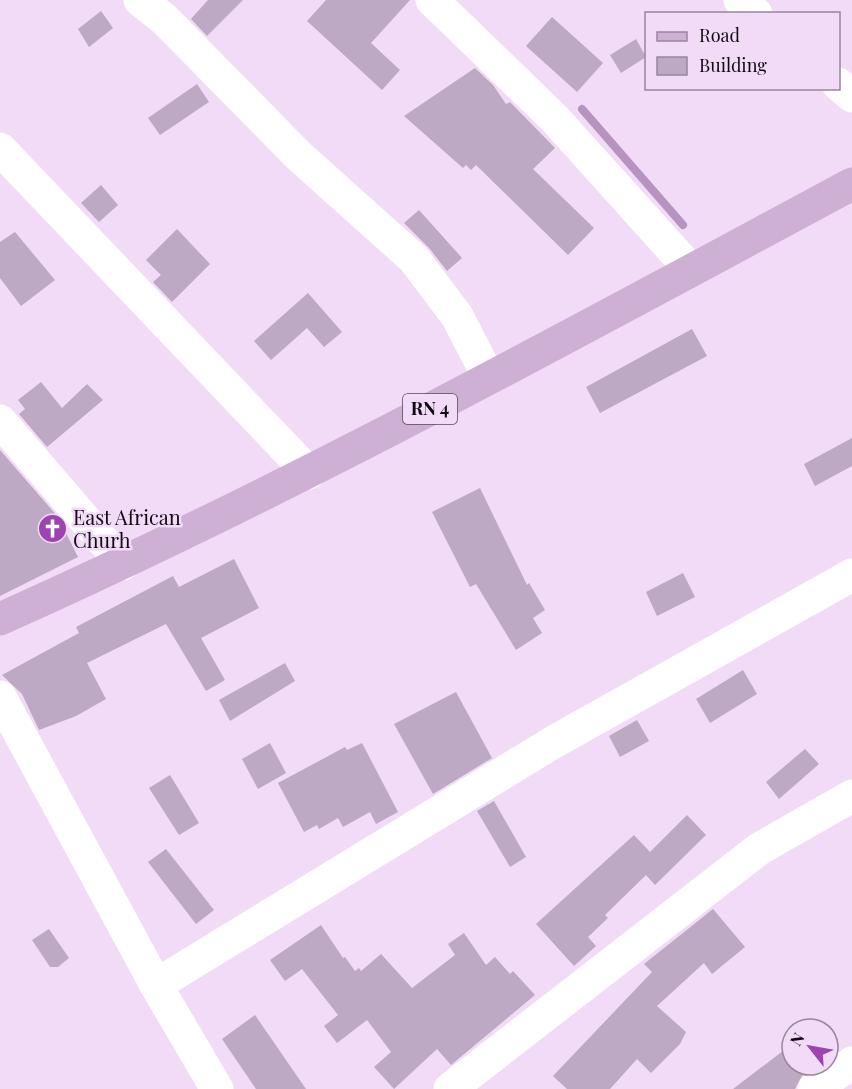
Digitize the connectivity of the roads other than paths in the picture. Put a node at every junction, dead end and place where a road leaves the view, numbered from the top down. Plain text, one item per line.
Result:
1 (140, 0) edge
2 (432, 0) edge
3 (740, 0) edge
4 (754, 12) edge
5 (840, 86) edge
6 (852, 96) edge
7 (0, 148) edge
8 (852, 184) edge
9 (691, 270) junction
10 (489, 378) junction
11 (0, 421) edge
12 (309, 473) junction
13 (123, 564) junction
14 (852, 575) edge
15 (0, 619) edge
16 (0, 697) edge
17 (852, 796) edge
18 (156, 985) junction
19 (852, 1063) edge
20 (217, 1089) edge
21 (450, 1089) edge
22 (814, 1089) edge

1 - 10 street
2 - 9 street
3 - 4 street
5 - 6 street
7 - 12 street
8 - 9 main road, RN 4
9 - 10 main road, RN 4
10 - 12 main road, RN 4
11 - 13 street
12 - 13 main road, RN 4
13 - 15 main road, RN 4
14 - 18 street
16 - 18 street
17 - 21 street
18 - 20 street
19 - 22 street

